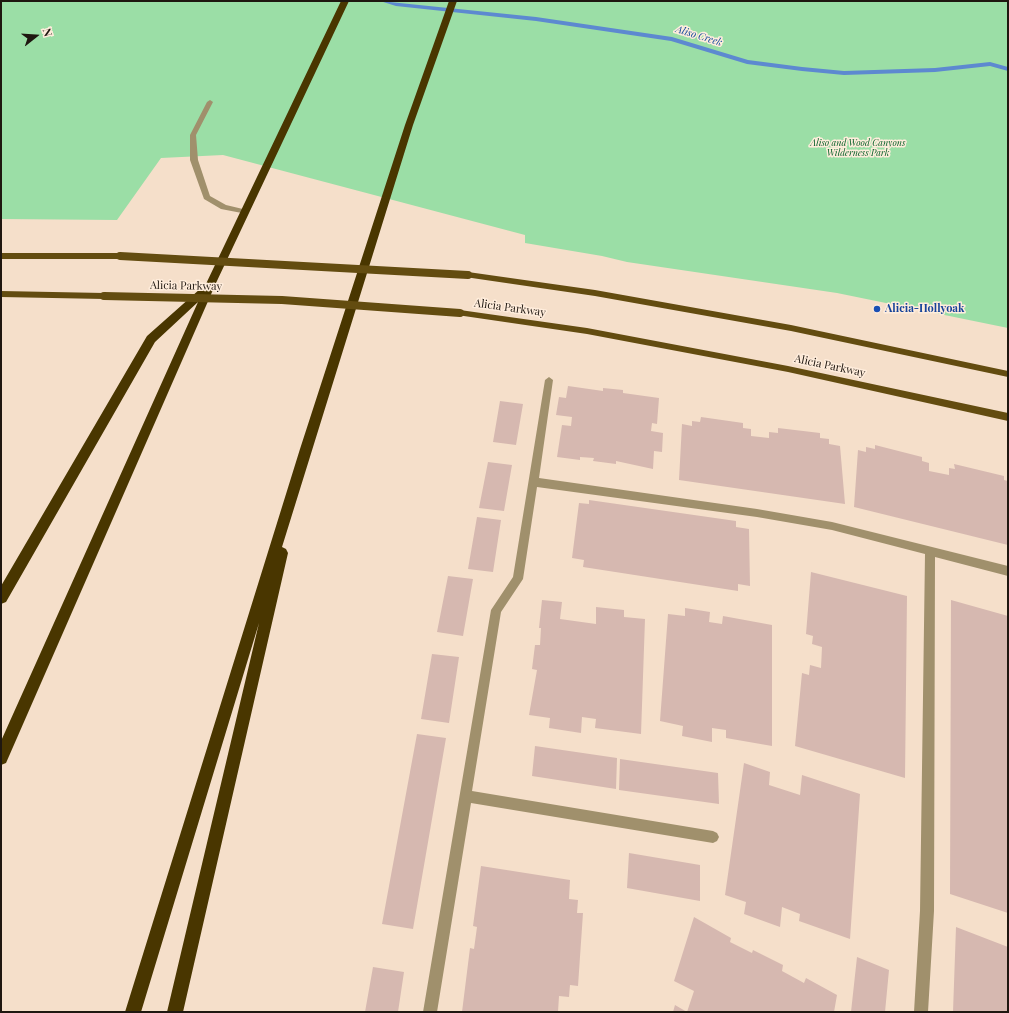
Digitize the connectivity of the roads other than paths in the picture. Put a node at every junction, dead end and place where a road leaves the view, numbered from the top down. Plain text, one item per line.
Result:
1 (345, 1) edge
2 (453, 1) edge
3 (210, 102) dead end
4 (244, 212) junction
5 (1, 256) edge
6 (211, 283) junction
7 (1, 294) edge
8 (1008, 374) edge
9 (549, 380) dead end
10 (1008, 417) edge
11 (306, 449) junction
12 (534, 482) junction
13 (930, 551) junction
14 (1008, 571) edge
15 (1, 598) edge
16 (1, 758) edge
17 (466, 796) junction
18 (713, 837) dead end
19 (133, 1012) edge
20 (175, 1012) edge
21 (430, 1012) edge
22 (921, 1012) edge

1 - 4 highway
2 - 11 highway
3 - 4 lane
4 - 6 highway
5 - 8 main road, bridge
6 - 15 highway
6 - 16 highway
7 - 10 main road, Alicia Parkway, bridge
9 - 12 lane
11 - 19 highway
11 - 20 highway
12 - 13 lane
12 - 17 lane
13 - 14 lane
13 - 22 lane
17 - 18 lane
17 - 21 lane

